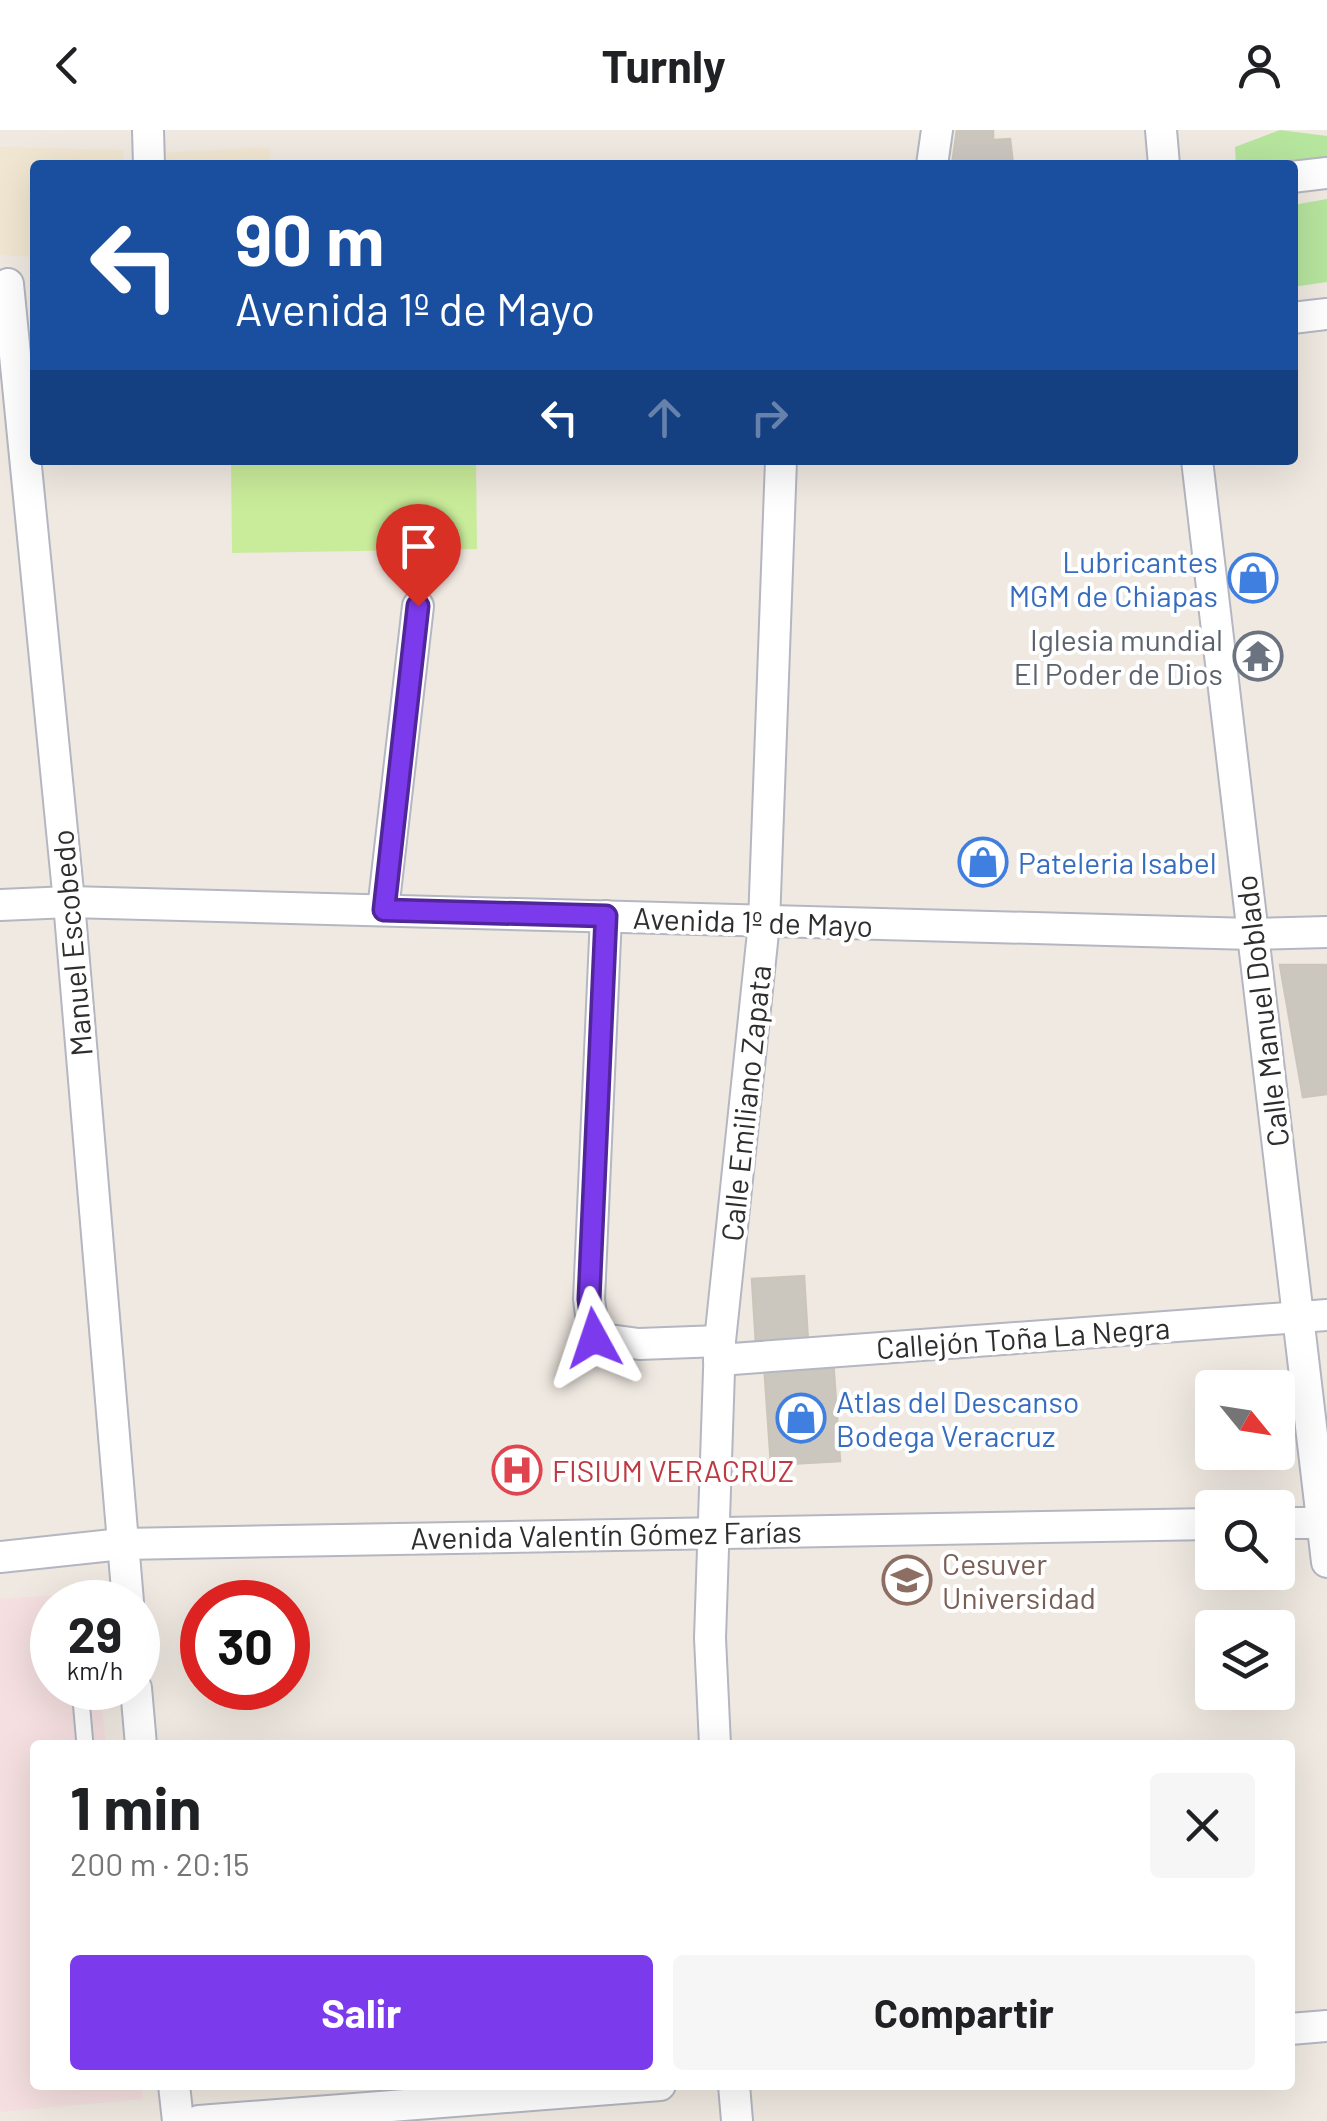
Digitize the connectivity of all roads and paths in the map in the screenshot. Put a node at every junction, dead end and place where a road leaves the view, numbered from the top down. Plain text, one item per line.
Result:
1 (148, 130) edge
2 (937, 130) edge
3 (1161, 130) edge
4 (149, 160) edge
5 (933, 160) edge
6 (1164, 160) edge
7 (1327, 173) edge
8 (1298, 176) edge
9 (14, 284) edge
10 (1298, 318) edge
11 (1326, 320) edge
12 (30, 464) edge
13 (30, 465) edge
14 (781, 465) edge
15 (1198, 465) edge
16 (418, 606) dead end
17 (69, 902) junction
18 (0, 905) edge
19 (384, 910) junction
20 (606, 916) junction
21 (764, 923) junction
22 (1327, 932) edge
23 (1252, 934) junction
24 (1312, 1316) edge
25 (719, 1350) junction
26 (1325, 1523) edge
27 (1195, 1524) edge
28 (1295, 1524) edge
29 (714, 1532) junction
30 (122, 1544) junction
31 (0, 1557) edge
32 (1327, 1562) edge
33 (126, 1580) edge
34 (82, 1710) edge
35 (138, 1710) edge
36 (85, 1740) edge
37 (141, 1740) edge
38 (715, 1740) edge
39 (1327, 2026) edge
40 (1295, 2029) edge
41 (175, 2090) edge
42 (596, 2090) edge
43 (734, 2090) edge
44 (178, 2121) edge
45 (198, 2121) edge
46 (737, 2121) edge

1 - 4 street
2 - 5 street
3 - 6 street
7 - 8 street
9 - 12 street, Manuel Escobedo
10 - 11 street
13 - 17 street, Manuel Escobedo
14 - 21 street, Calle Emiliano Zapata
15 - 23 street, Calle Manuel Doblado
16 - 19 street
17 - 18 street, Avenida 1º de Mayo
17 - 19 street, Avenida 1º de Mayo
17 - 30 street, Manuel Escobedo
19 - 20 street, Avenida 1º de Mayo
20 - 21 street, Avenida 1º de Mayo
20 - 25 street, Callejón Toña La Negra
21 - 23 street, Avenida 1º de Mayo
21 - 25 street, Calle Emiliano Zapata
22 - 23 street, Avenida 1º de Mayo
23 - 24 street, Calle Manuel Doblado
24 - 25 street, Callejón Toña La Negra
24 - 26 street, Calle Manuel Doblado
25 - 29 street, Calle Emiliano Zapata
26 - 28 street
26 - 32 street, Calle Manuel Doblado
27 - 29 street, Avenida Valentín Gómez Farías
29 - 30 street, Avenida Valentín Gómez Farías
29 - 38 street, Calle Emiliano Zapata
30 - 31 street, Avenida Valentín Gómez Farías
30 - 33 street, Manuel Escobedo
34 - 36 lane
35 - 37 street
39 - 40 street
41 - 44 street
42 - 45 street
43 - 46 street

